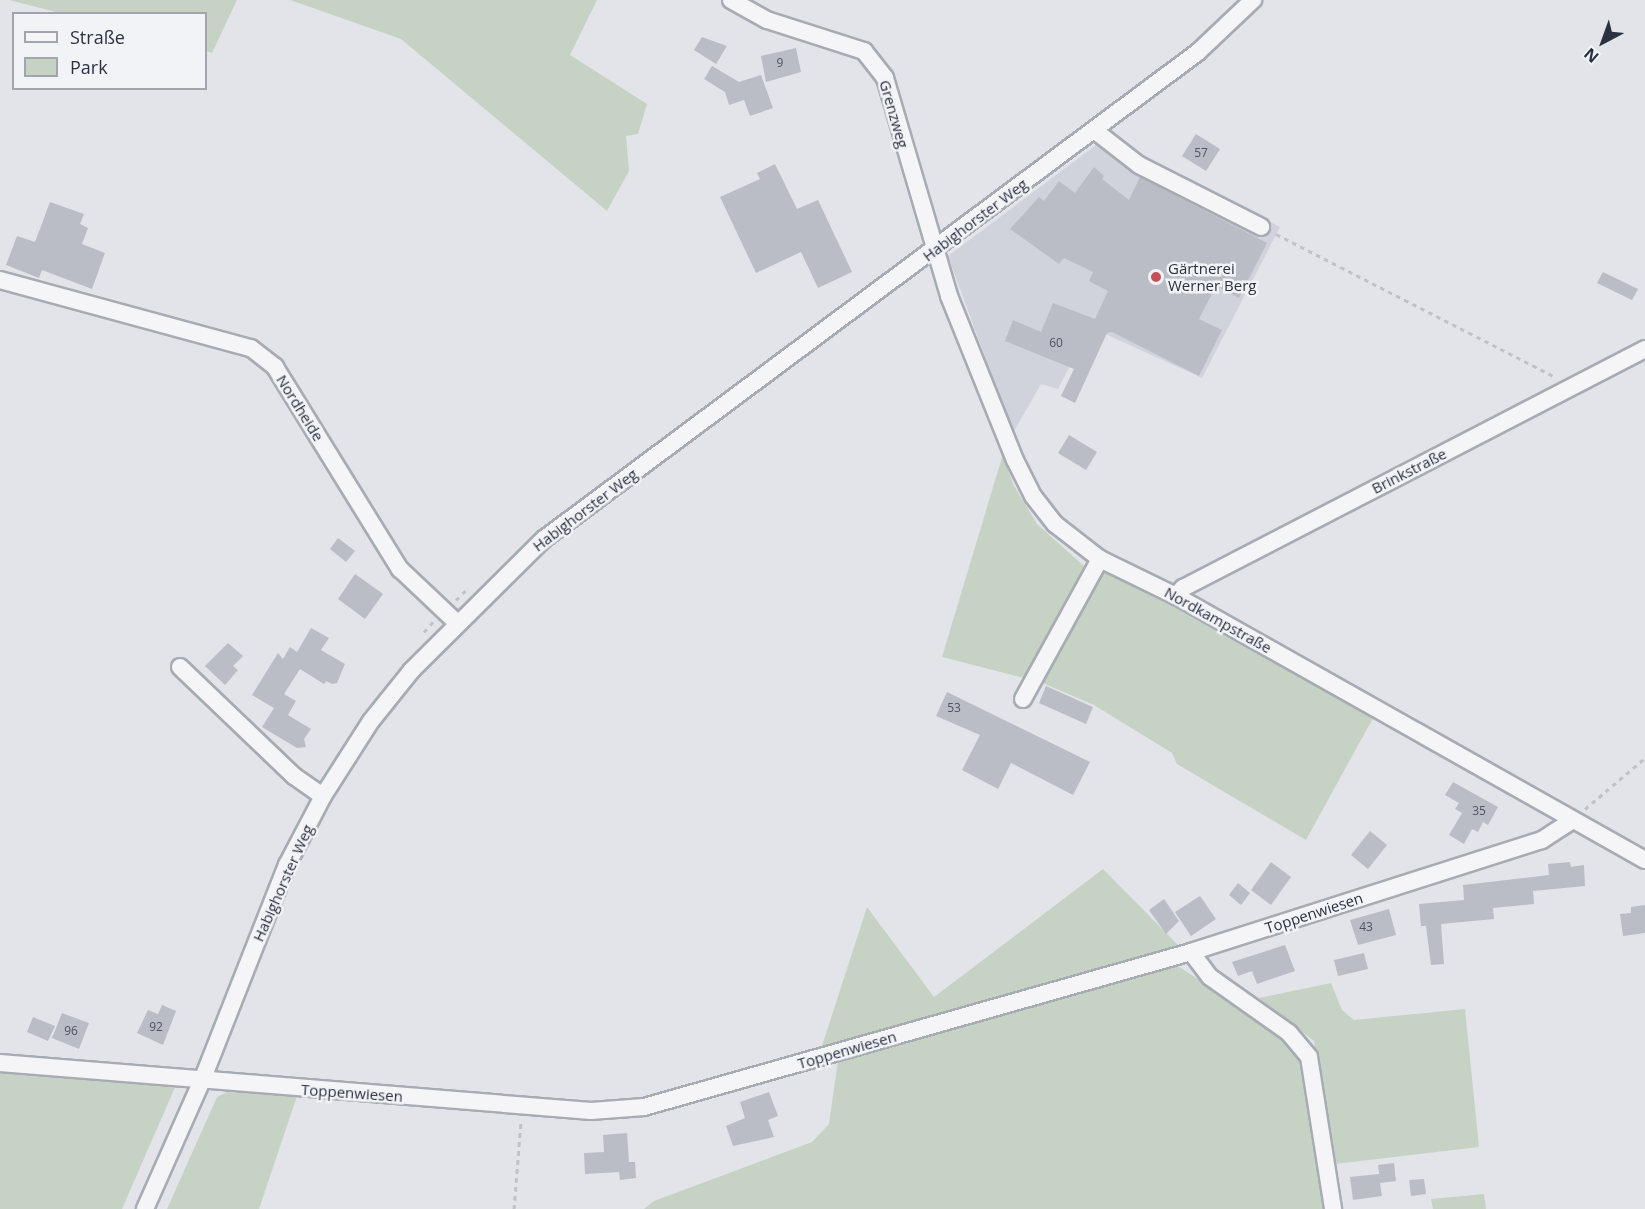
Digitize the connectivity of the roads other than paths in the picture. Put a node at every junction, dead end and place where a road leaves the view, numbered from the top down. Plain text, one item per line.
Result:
1 (731, 0) edge
2 (1253, 0) edge
3 (1094, 130) junction
4 (1261, 226) road end
5 (936, 250) junction
6 (0, 280) edge
7 (1645, 349) edge
8 (1100, 559) junction
9 (1176, 596) junction
10 (456, 622) junction
11 (180, 667) dead end
12 (1023, 699) dead end
13 (323, 796) junction
14 (1571, 821) junction
15 (1645, 860) edge
16 (1191, 952) junction
17 (0, 1063) edge
18 (203, 1078) junction
19 (145, 1209) edge
20 (1333, 1209) edge

1 - 5 street, Grenzweg
2 - 3 street, Habighorster Weg
3 - 4 street
3 - 5 street, Habighorster Weg
5 - 8 street, Nordkampstraße
5 - 10 street, Habighorster Weg
6 - 10 street, Nordheide
7 - 9 street, Brinkstraße
8 - 9 street, Nordkampstraße
8 - 12 street
9 - 14 street, Nordkampstraße
10 - 13 street, Habighorster Weg
11 - 13 street
13 - 18 street, Habighorster Weg
14 - 15 street, Nordkampstraße
14 - 16 street, Toppenwiesen
16 - 18 street, Toppenwiesen
16 - 20 street
17 - 18 street, Toppenwiesen
18 - 19 street, Habighorster Weg

